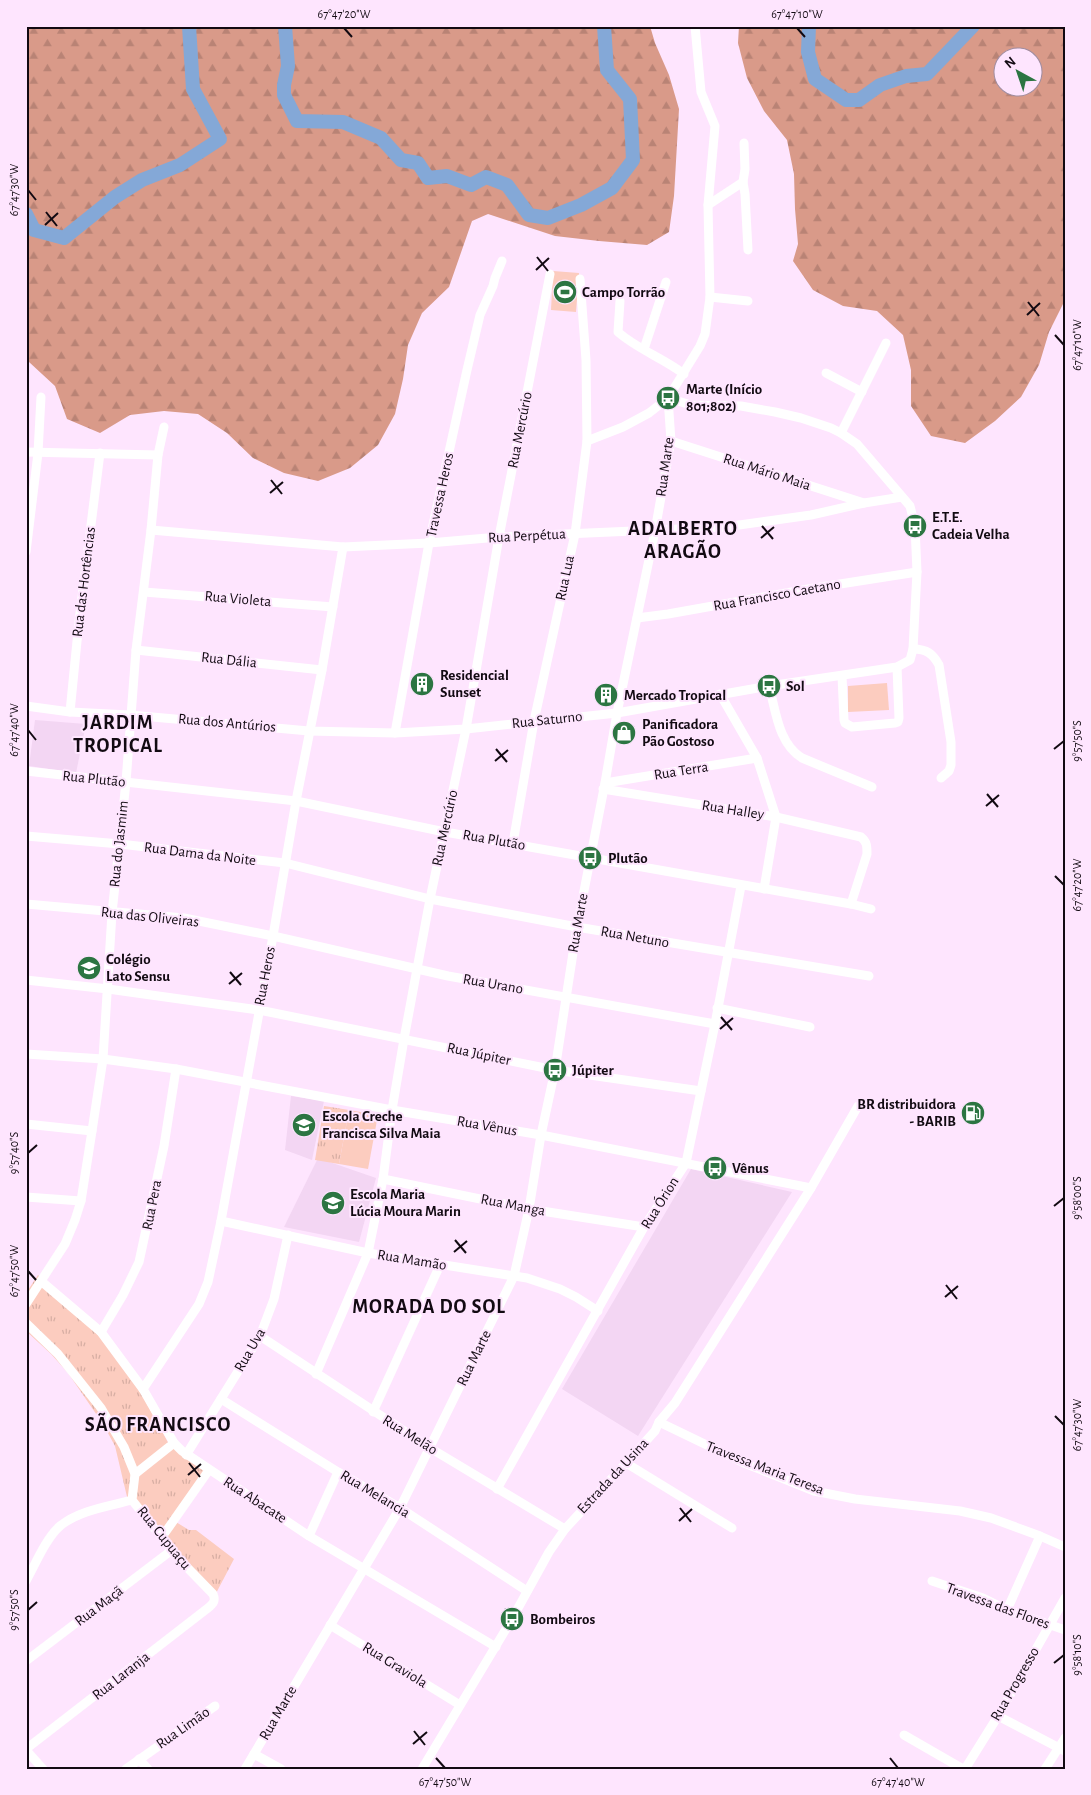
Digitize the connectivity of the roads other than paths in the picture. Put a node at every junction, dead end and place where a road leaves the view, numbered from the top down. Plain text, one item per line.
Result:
1 (696, 26) edge
2 (744, 143) dead end
3 (742, 182) junction
4 (708, 205) junction
5 (748, 250) dead end
6 (502, 261) dead end
7 (550, 274) dead end
8 (580, 279) dead end
9 (666, 282) dead end
10 (710, 297) junction
11 (620, 301) dead end
12 (748, 301) dead end
13 (886, 343) dead end
14 (644, 349) junction
15 (826, 373) dead end
16 (684, 374) junction
17 (862, 392) junction
18 (41, 397) dead end
19 (668, 398) junction
20 (164, 427) dead end
21 (841, 433) junction
22 (587, 441) junction
23 (671, 441) junction
24 (26, 452) edge
25 (38, 453) junction
26 (100, 453) junction
27 (158, 455) junction
28 (902, 497) junction
29 (864, 503) junction
30 (151, 530) junction
31 (655, 530) junction
32 (575, 534) junction
33 (499, 537) junction
34 (429, 543) junction
35 (343, 547) junction
36 (26, 552) edge
37 (917, 572) junction
38 (144, 592) junction
39 (333, 607) junction
40 (637, 618) junction
41 (913, 649) junction
42 (136, 650) junction
43 (897, 667) junction
44 (322, 670) junction
45 (842, 676) junction
46 (769, 686) junction
47 (720, 694) junction
48 (26, 706) edge
49 (70, 712) junction
50 (617, 713) junction
51 (130, 715) junction
52 (534, 721) junction
53 (466, 729) junction
54 (309, 731) junction
55 (395, 733) junction
56 (757, 758) junction
57 (26, 771) edge
58 (941, 778) dead end
59 (126, 782) junction
60 (604, 786) junction
61 (872, 787) dead end
62 (296, 800) junction
63 (776, 817) junction
64 (445, 832) junction
65 (26, 836) edge
66 (513, 843) junction
67 (120, 844) junction
68 (590, 858) junction
69 (285, 863) junction
70 (741, 886) junction
71 (764, 889) junction
72 (430, 899) junction
73 (26, 904) edge
74 (851, 904) junction
75 (871, 909) dead end
76 (112, 913) junction
77 (576, 927) junction
78 (273, 936) junction
79 (727, 953) junction
80 (418, 969) junction
81 (869, 976) dead end
82 (26, 980) edge
83 (108, 989) junction
84 (566, 997) junction
85 (717, 1008) junction
86 (259, 1010) junction
87 (715, 1024) junction
88 (810, 1027) dead end
89 (404, 1039) junction
90 (26, 1054) edge
91 (102, 1059) junction
92 (176, 1069) junction
93 (555, 1070) junction
94 (246, 1081) junction
95 (701, 1091) junction
96 (858, 1106) dead end
97 (392, 1110) junction
98 (26, 1124) edge
99 (92, 1131) junction
100 (540, 1135) junction
101 (686, 1163) junction
102 (383, 1178) junction
103 (811, 1188) junction
104 (26, 1197) edge
105 (81, 1201) junction
106 (529, 1209) junction
107 (221, 1221) junction
108 (644, 1227) junction
109 (288, 1235) junction
110 (368, 1253) junction
111 (440, 1265) junction
112 (514, 1276) junction
113 (41, 1281) junction
114 (26, 1304) edge
115 (598, 1311) junction
116 (26, 1322) edge
117 (101, 1332) junction
118 (260, 1336) junction
119 (316, 1374) junction
120 (143, 1389) junction
121 (221, 1400) junction
122 (373, 1412) junction
123 (659, 1422) junction
124 (174, 1443) junction
125 (430, 1448) junction
126 (186, 1455) junction
127 (626, 1463) junction
128 (209, 1470) junction
129 (338, 1472) junction
130 (135, 1474) junction
131 (497, 1489) junction
132 (132, 1500) junction
133 (400, 1508) junction
134 (565, 1528) junction
135 (732, 1528) dead end
136 (309, 1536) junction
137 (1040, 1536) junction
138 (162, 1537) junction
139 (1065, 1547) edge
140 (172, 1550) junction
141 (364, 1570) junction
142 (26, 1581) edge
143 (932, 1581) dead end
144 (527, 1591) junction
145 (1065, 1598) edge
146 (214, 1602) joint
147 (1007, 1610) junction
148 (1049, 1624) junction
149 (330, 1625) junction
150 (1065, 1630) edge
151 (496, 1647) junction
152 (26, 1661) edge
153 (460, 1705) junction
154 (214, 1706) dead end
155 (998, 1716) junction
156 (904, 1735) dead end
157 (1065, 1738) edge
158 (26, 1750) edge
159 (1062, 1750) edge
160 (254, 1754) junction
161 (139, 1759) junction
162 (42, 1769) edge
163 (126, 1769) edge
164 (148, 1769) edge
165 (246, 1769) edge
166 (280, 1769) edge
167 (422, 1769) edge
168 (964, 1769) edge
169 (1046, 1769) edge

1 - 4 street
2 - 3 street
3 - 4 street
3 - 5 street
4 - 10 street
6 - 34 street, Travessa Heros
7 - 33 street, Rua Mercúrio
8 - 22 street, Rua Lua
9 - 14 street
10 - 12 street
10 - 16 street
11 - 14 street
13 - 17 street
14 - 16 street
15 - 17 street
16 - 19 street
17 - 21 street
18 - 25 street
19 - 21 street
19 - 22 street
19 - 23 street, Rua Marte
20 - 27 street, Rua do Jasmim
21 - 28 street
22 - 32 street, Rua Lua
23 - 29 street, Rua Mário Maia
23 - 31 street, Rua Marte
24 - 25 street
25 - 26 street
25 - 36 street
26 - 27 street
26 - 49 street, Rua das Hortências
27 - 30 street, Rua do Jasmim
28 - 29 street, Rua Perpétua
28 - 37 street
29 - 31 street, Rua Perpétua
30 - 35 street, Rua Perpétua
30 - 38 street, Rua do Jasmim
31 - 32 street, Rua Perpétua
31 - 40 street, Rua Marte
32 - 33 street, Rua Perpétua
32 - 52 street, Rua Lua
33 - 34 street, Rua Perpétua
33 - 53 street, Rua Mercúrio
34 - 35 street, Rua Perpétua
34 - 55 street, Travessa Heros
35 - 39 street, Rua Heros
37 - 40 street, Rua Francisco Caetano
37 - 41 street
38 - 39 street, Rua Violeta
38 - 42 street, Rua do Jasmim
39 - 44 street, Rua Heros
40 - 50 street, Rua Marte
41 - 43 street, Rua Saturno
41 - 58 street
42 - 44 street, Rua Dália
42 - 51 street, Rua do Jasmim
43 - 45 street, Rua Saturno
43 - 45 street
44 - 54 street, Rua Heros
45 - 46 street, Rua Saturno
46 - 47 street, Rua Saturno
46 - 61 street
47 - 50 street, Rua Saturno
47 - 56 street
48 - 49 street, Rua dos Antúrios
49 - 51 street, Rua dos Antúrios
50 - 52 street, Rua Saturno
50 - 60 street, Rua Marte
51 - 54 street, Rua dos Antúrios
51 - 59 street, Rua do Jasmim
52 - 53 street, Rua Saturno
52 - 66 street, Rua Lua
53 - 55 street, Rua Saturno
53 - 64 street, Rua Mercúrio
54 - 55 street, Rua Saturno
54 - 62 street, Rua Heros
56 - 60 street, Rua Terra
56 - 63 street
57 - 59 street, Rua Plutão
59 - 62 street, Rua Plutão
59 - 67 street, Rua do Jasmim
60 - 63 street, Rua Halley
60 - 68 street, Rua Marte
62 - 64 street, Rua Plutão
62 - 69 street, Rua Heros
63 - 71 street
63 - 74 street, Rua Halley
64 - 66 street, Rua Plutão
64 - 72 street, Rua Mercúrio
65 - 67 street, Rua Dama da Noite
66 - 68 street, Rua Plutão
67 - 69 street, Rua Dama da Noite
67 - 76 street, Rua do Jasmim
68 - 70 street, Rua Plutão
68 - 77 street, Rua Marte
69 - 72 street, Rua Netuno
69 - 78 street, Rua Heros
70 - 71 street, Rua Plutão
70 - 79 street, Rua Órion
71 - 74 street, Rua Plutão
72 - 77 street, Rua Netuno
72 - 80 street, Rua Mercúrio
73 - 76 street, Rua das Oliveiras
74 - 75 street, Rua Plutão
76 - 78 street, Rua das Oliveiras
76 - 83 street, Rua do Jasmim
77 - 79 street, Rua Netuno
77 - 84 street, Rua Marte
78 - 80 street, Rua Urano
78 - 86 street, Rua Heros
79 - 81 street, Rua Netuno
79 - 85 street, Rua Órion
80 - 84 street, Rua Urano
80 - 89 street, Rua Mercúrio
82 - 83 street, Rua Júpiter
83 - 86 street, Rua Júpiter
83 - 91 street, Rua do Jasmim
84 - 87 street, Rua Urano
84 - 93 street, Rua Marte
85 - 87 street, Rua Órion
85 - 88 street
86 - 89 street, Rua Júpiter
86 - 94 street, Rua Heros
87 - 95 street, Rua Órion
89 - 93 street, Rua Júpiter
89 - 97 street, Rua Mercúrio
90 - 91 street, Rua Vênus
91 - 92 street, Rua Vênus
91 - 99 street, Rua do Jasmim
92 - 94 street, Rua Vênus
92 - 117 street, Rua Pera
93 - 95 street, Rua Júpiter
93 - 100 street, Rua Marte
94 - 97 street, Rua Vênus
94 - 107 street, Rua Heros
95 - 101 street, Rua Órion
96 - 103 street, Estrada da Usina
97 - 100 street, Rua Vênus
97 - 102 street, Rua Mercúrio
98 - 99 street
99 - 105 street, Rua do Jasmim
100 - 101 street, Rua Vênus
100 - 106 street, Rua Marte
101 - 103 street, Rua Vênus
101 - 108 street, Rua Órion
102 - 106 street, Rua Manga
102 - 110 street, Rua Mercúrio
103 - 123 street, Estrada da Usina
104 - 105 street
105 - 113 street, Rua do Jasmim
106 - 108 street, Rua Manga
106 - 112 street, Rua Marte
107 - 109 street, Rua Mamão
107 - 120 street, Rua Heros
108 - 115 street, Rua Órion
109 - 110 street, Rua Mamão
109 - 118 street, Rua Uva
110 - 111 street, Rua Mamão
110 - 119 street, Rua Mercúrio
111 - 112 street, Rua Mamão
111 - 122 street
112 - 115 street, Rua Mamão
112 - 125 street, Rua Marte
113 - 114 street, Rua do Jasmim
113 - 117 street, Rua Abacate
115 - 131 street, Rua Órion
116 - 130 street, Rua Cupuaçu
117 - 120 street, Rua Abacate
118 - 119 street, Rua Melão
118 - 121 street, Rua Uva
119 - 122 street, Rua Melão
120 - 124 street, Rua Abacate
121 - 126 street, Rua Uva
121 - 129 street, Rua Melancia
122 - 125 street, Rua Melão
123 - 127 street, Estrada da Usina
123 - 137 street, Travessa Maria Teresa
124 - 126 street, Rua Abacate
124 - 130 street
125 - 131 street, Rua Melão
125 - 133 street, Rua Marte
126 - 128 street, Rua Abacate
127 - 134 street, Estrada da Usina
127 - 135 street
128 - 136 street, Rua Abacate
128 - 138 street
129 - 133 street, Rua Melancia
129 - 136 street
130 - 132 street, Rua Cupuaçu
131 - 134 street, Rua Melão
132 - 138 street, Rua Cupuaçu
132 - 142 street
133 - 141 street, Rua Marte
133 - 144 street, Rua Melancia
134 - 144 street, Estrada da Usina
136 - 141 street, Rua Abacate
137 - 139 street, Travessa Maria Teresa
137 - 147 street
138 - 140 street, Rua Cupuaçu
140 - 146 street, Rua Cupuaçu
140 - 152 street, Rua Maçã
141 - 149 street, Rua Marte
141 - 151 street, Rua Abacate
143 - 147 street, Travessa das Flores
144 - 151 street, Estrada da Usina
145 - 148 street, Rua Progresso
146 - 158 street, Rua Laranja
147 - 148 street, Travessa das Flores
148 - 150 street, Travessa das Flores
148 - 155 street, Rua Progresso
149 - 153 street, Rua Graviola
149 - 160 street, Rua Marte
151 - 153 street, Estrada da Usina
153 - 167 street, Estrada da Usina
154 - 161 street, Rua Limão
155 - 159 street
155 - 168 street, Rua Progresso
156 - 168 street
157 - 159 street
158 - 162 street
159 - 169 street
160 - 165 street, Rua Marte
160 - 166 street
161 - 163 street, Rua Limão
161 - 164 street

